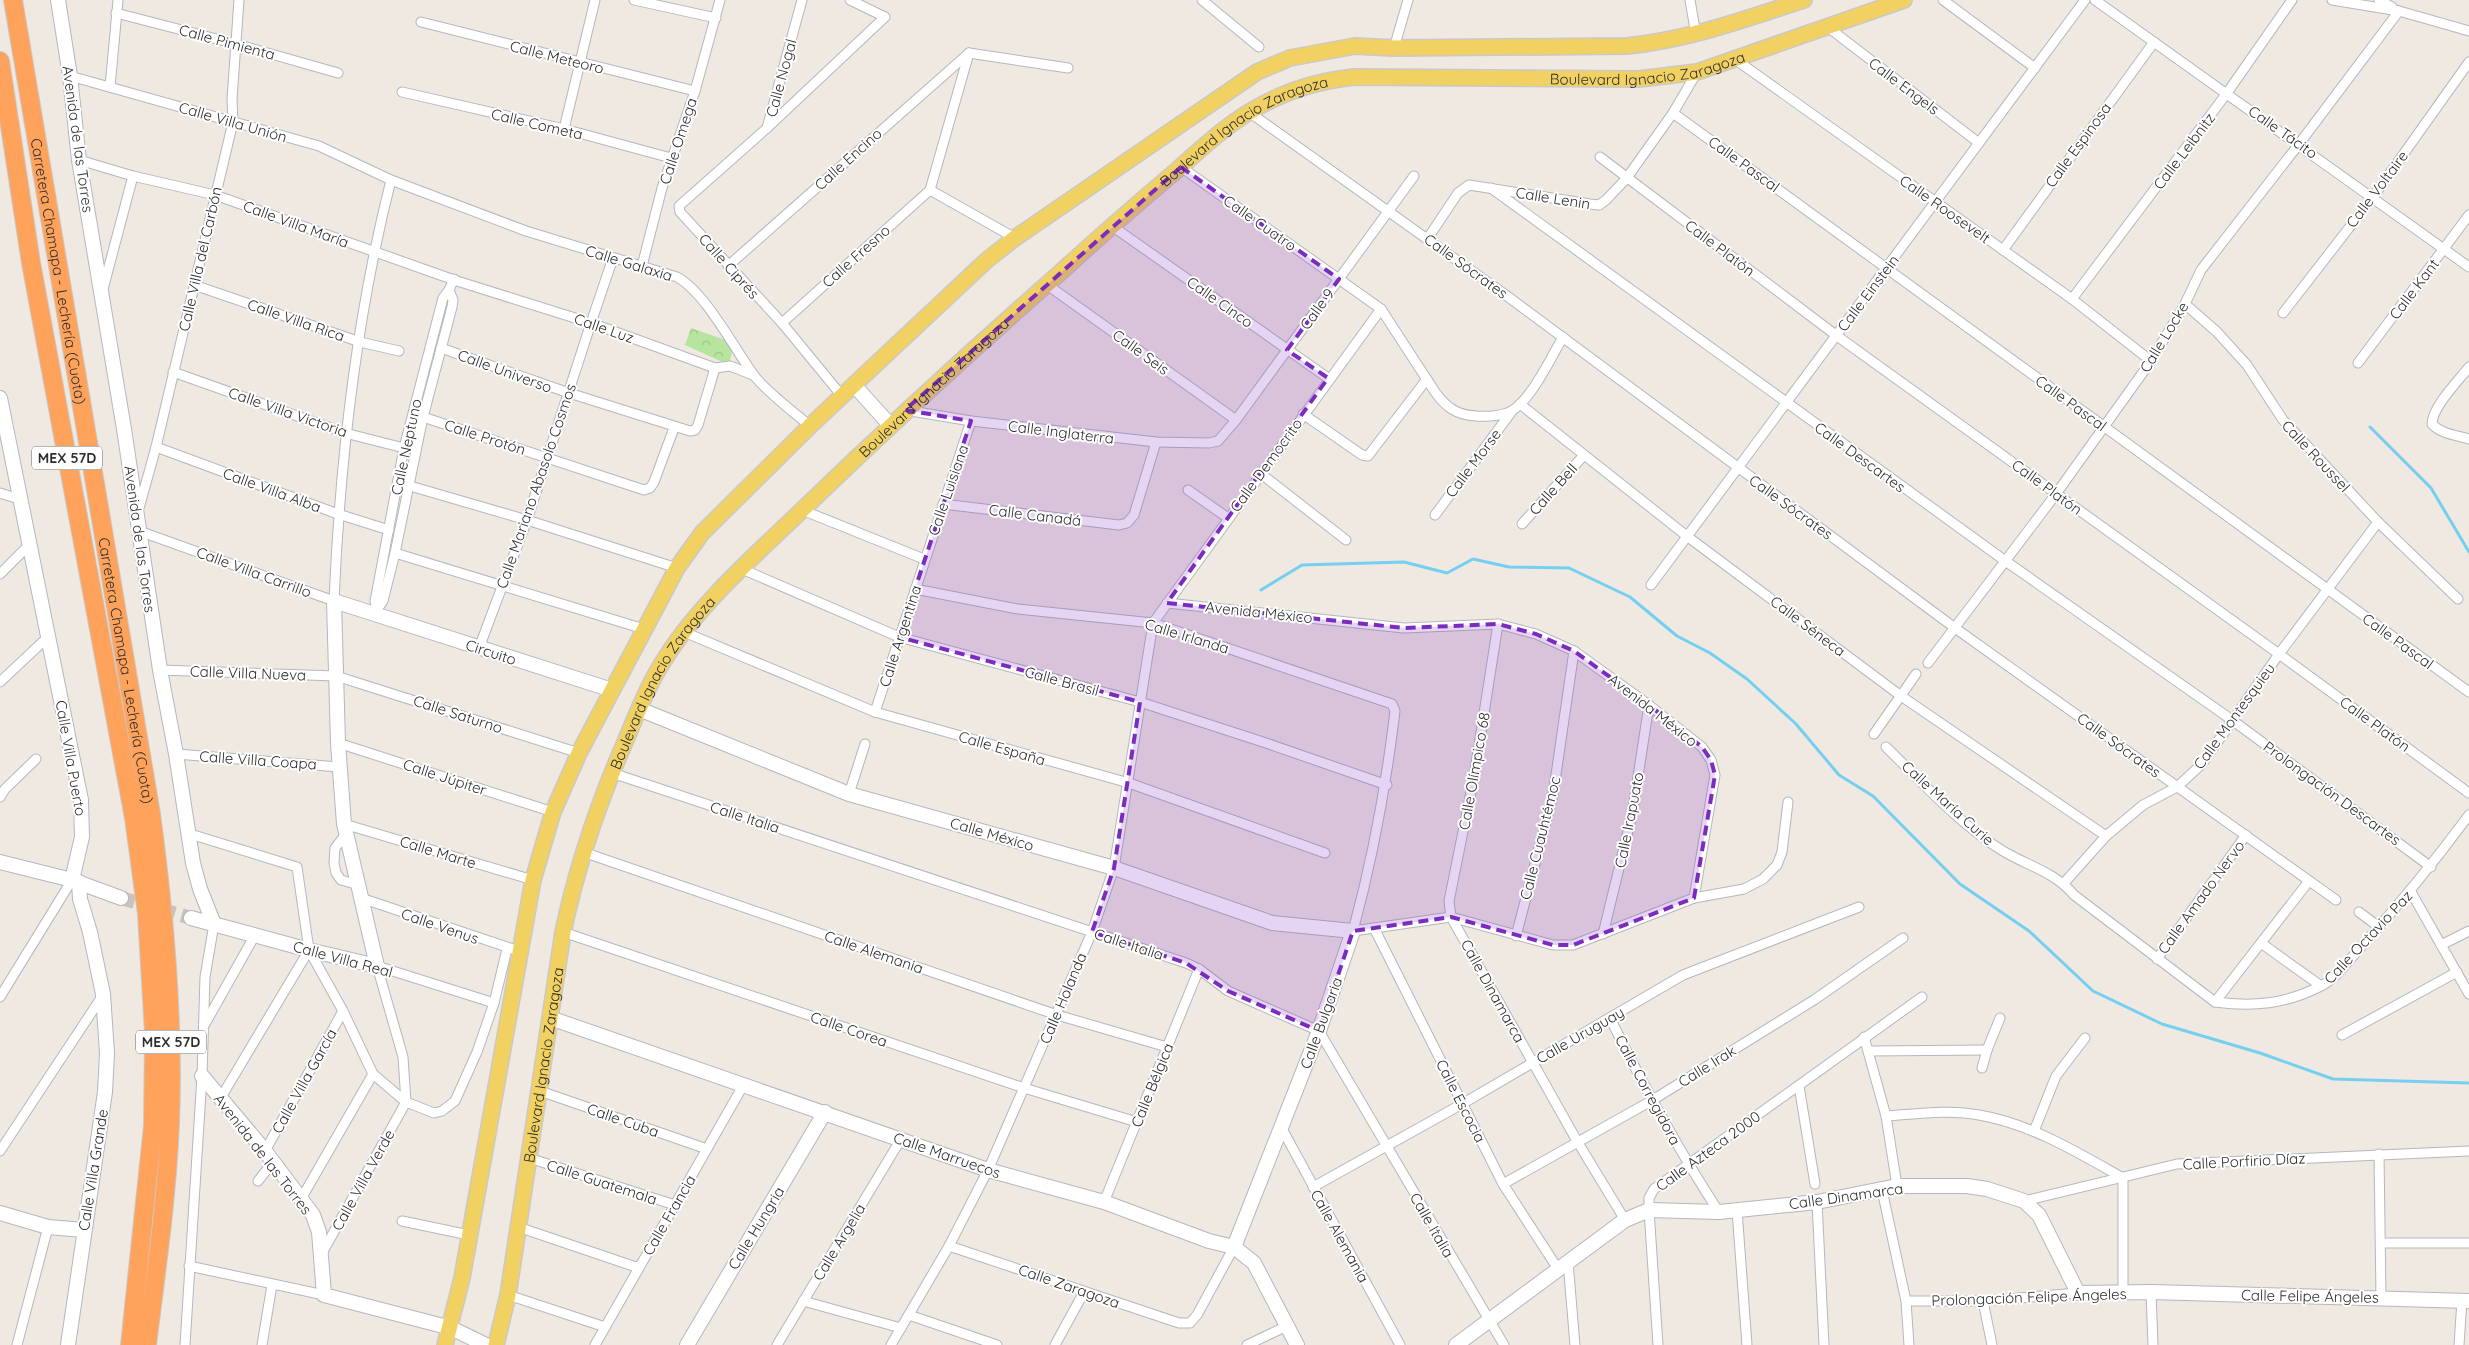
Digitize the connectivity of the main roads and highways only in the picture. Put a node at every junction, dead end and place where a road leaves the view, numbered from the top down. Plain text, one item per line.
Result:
1 (13, 0) edge
2 (1804, 0) edge
3 (1904, 0) edge
4 (0, 61) edge
5 (130, 1345) edge
6 (147, 1345) edge
7 (445, 1345) edge
8 (496, 1345) edge

1 - 6 highway, Carretera Chamapa - Lechería (Cuota) / MEX 57D
2 - 7 main road, Boulevard Ignacio Zaragoza
3 - 8 main road, Boulevard Ignacio Zaragoza
4 - 5 highway, Carretera Chamapa - Lechería (Cuota) / MEX 57D

